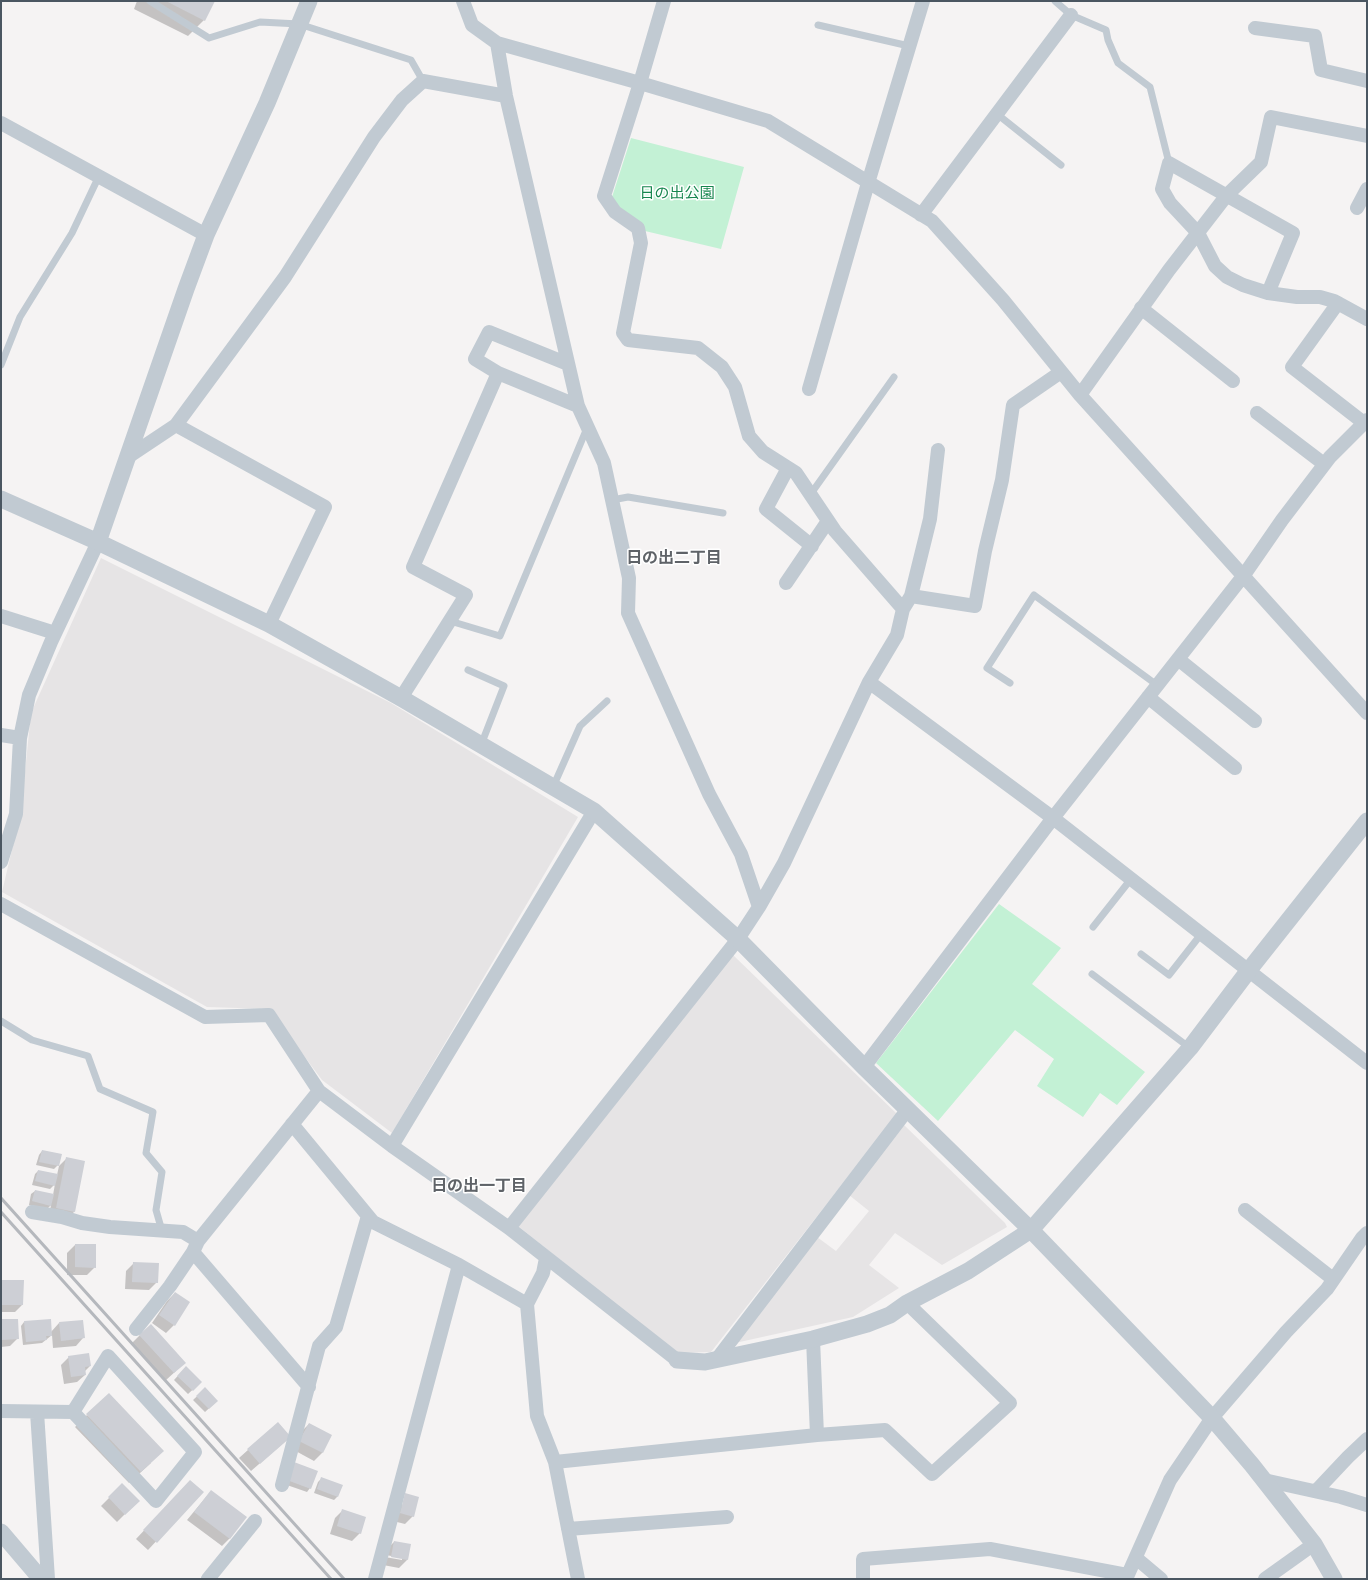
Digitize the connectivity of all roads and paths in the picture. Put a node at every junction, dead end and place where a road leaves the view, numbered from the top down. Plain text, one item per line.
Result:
1 (150, 1) edge
2 (309, 1) edge
3 (463, 1) edge
4 (664, 1) edge
5 (923, 1) edge
6 (1055, 1) edge
7 (1071, 15) junction
8 (299, 24) junction
9 (818, 25) dead end
10 (1255, 28) dead end
11 (497, 43) junction
12 (909, 46) junction
13 (423, 81) junction
14 (1367, 81) edge
15 (640, 83) junction
16 (506, 96) junction
17 (997, 114) junction
18 (1, 123) edge
19 (1367, 136) edge
20 (1169, 163) junction
21 (1061, 165) dead end
22 (99, 176) junction
23 (868, 183) junction
24 (1367, 189) edge
25 (1227, 195) junction
26 (1357, 208) dead end
27 (921, 215) junction
28 (1198, 233) junction
29 (206, 235) junction
30 (1268, 292) junction
31 (1338, 303) junction
32 (1141, 308) junction
33 (1367, 320) edge
34 (568, 364) junction
35 (1, 365) edge
36 (1062, 372) junction
37 (498, 373) junction
38 (894, 377) dead end
39 (1233, 381) dead end
40 (809, 389) dead end
41 (1080, 395) junction
42 (578, 406) junction
43 (1257, 412) dead end
44 (1366, 422) edge
45 (176, 424) junction
46 (587, 427) junction
47 (938, 450) dead end
48 (128, 457) junction
49 (1324, 464) junction
50 (788, 468) junction
51 (810, 494) junction
52 (1, 499) edge
53 (612, 500) junction
54 (722, 513) dead end
55 (828, 521) junction
56 (98, 542) junction
57 (812, 546) junction
58 (1244, 575) junction
59 (786, 583) dead end
60 (911, 596) junction
61 (903, 609) junction
62 (1, 616) edge
63 (450, 621) junction
64 (269, 624) junction
65 (55, 633) junction
66 (1178, 659) junction
67 (468, 670) dead end
68 (869, 682) junction
69 (1010, 683) dead end
70 (1157, 685) junction
71 (1148, 697) junction
72 (401, 698) junction
73 (607, 701) dead end
74 (1367, 713) edge
75 (1255, 721) dead end
76 (1, 734) edge
77 (20, 738) junction
78 (481, 745) junction
79 (1235, 768) dead end
80 (553, 787) junction
81 (594, 811) junction
82 (1053, 818) junction
83 (1367, 821) edge
84 (1, 862) edge
85 (1132, 878) junction
86 (1, 904) edge
87 (759, 907) junction
88 (1093, 927) dead end
89 (1202, 934) junction
90 (738, 939) junction
91 (1141, 954) dead end
92 (1249, 970) junction
93 (1092, 974) dead end
94 (1, 1021) edge
95 (1190, 1048) junction
96 (1367, 1063) edge
97 (864, 1066) junction
98 (319, 1091) junction
99 (908, 1110) junction
100 (292, 1124) junction
101 (392, 1146) junction
102 (1245, 1210) dead end
103 (32, 1212) dead end
104 (368, 1216) junction
105 (509, 1228) junction
106 (162, 1230) junction
107 (1031, 1230) junction
108 (1367, 1233) edge
109 (196, 1247) junction
110 (546, 1258) junction
111 (459, 1265) junction
112 (1333, 1280) junction
113 (907, 1303) junction
114 (527, 1304) junction
115 (136, 1329) dead end
116 (813, 1339) junction
117 (717, 1359) junction
118 (677, 1360) joint
119 (309, 1387) junction
120 (1, 1411) edge
121 (38, 1412) junction
122 (72, 1412) junction
123 (1212, 1418) junction
124 (817, 1435) junction
125 (1367, 1439) edge
126 (555, 1462) junction
127 (1264, 1480) junction
128 (282, 1485) dead end
129 (1316, 1491) junction
130 (1367, 1505) edge
131 (727, 1517) dead end
132 (255, 1521) dead end
133 (568, 1529) junction
134 (1, 1532) edge
135 (1314, 1544) junction
136 (1136, 1558) junction
137 (1127, 1577) edge
138 (40, 1579) edge
139 (48, 1579) edge
140 (208, 1579) edge
141 (375, 1579) edge
142 (578, 1579) edge
143 (863, 1579) edge
144 (1161, 1579) edge
145 (1265, 1579) edge
146 (1334, 1579) edge

1 - 8 lane
2 - 8 street
3 - 11 street
4 - 15 street
5 - 12 street
6 - 7 lane
7 - 17 street
7 - 20 lane
8 - 13 lane
8 - 29 street
9 - 12 lane
10 - 14 street
11 - 15 street
11 - 16 street
12 - 23 street
13 - 16 street
13 - 45 street
15 - 23 street
15 - 50 street
16 - 34 street
17 - 21 lane
17 - 27 street
18 - 22 street
19 - 25 street
20 - 25 street
20 - 28 street
22 - 29 street
22 - 35 lane
23 - 27 street
23 - 40 street
24 - 26 street
25 - 28 street
25 - 30 street
27 - 36 street
28 - 30 street
28 - 32 street
29 - 48 street
30 - 31 street
31 - 33 street
31 - 44 street
32 - 39 street
32 - 41 street
34 - 37 street
34 - 42 street
36 - 41 street
36 - 60 street
37 - 42 street
37 - 63 street
38 - 51 lane
41 - 58 street
42 - 46 street
43 - 49 street
44 - 49 street
45 - 48 street
45 - 64 street
46 - 53 street
46 - 63 lane
47 - 60 street
48 - 56 street
49 - 58 street
50 - 51 street
50 - 57 street
51 - 55 street
52 - 56 street
53 - 54 lane
53 - 87 street
55 - 57 street
55 - 61 street
56 - 64 street
56 - 65 street
57 - 59 street
58 - 66 street
58 - 74 street
60 - 61 street
61 - 68 street
62 - 65 street
63 - 72 street
64 - 72 street
65 - 77 street
66 - 70 street
66 - 75 street
67 - 78 lane
68 - 82 street
68 - 87 street
69 - 70 lane
70 - 71 street
71 - 79 street
71 - 82 street
72 - 78 street
73 - 80 lane
76 - 77 street
77 - 84 street
78 - 80 street
80 - 81 street
81 - 90 street
81 - 101 street
82 - 85 street
82 - 97 street
83 - 92 street
85 - 88 lane
85 - 89 street
86 - 98 street
87 - 90 street
89 - 91 lane
89 - 92 street
90 - 97 street
90 - 105 street
92 - 95 street
92 - 96 street
93 - 95 lane
94 - 106 lane
95 - 107 street
97 - 99 street
98 - 100 street
98 - 101 street
99 - 107 street
99 - 117 street
100 - 104 street
100 - 109 street
101 - 105 street
102 - 112 street
103 - 106 street
104 - 111 street
104 - 119 street
105 - 110 street
106 - 109 street
107 - 113 street
107 - 123 street
108 - 112 street
109 - 115 street
109 - 119 street
110 - 114 street
110 - 118 street
111 - 114 street
111 - 141 street
112 - 123 street
113 - 116 street
113 - 124 street
114 - 126 street
116 - 117 street
116 - 124 street
117 - 118 street
119 - 128 street
120 - 121 street
121 - 122 street
121 - 139 street
122 - 122 street
123 - 127 street
123 - 136 street
124 - 126 street
125 - 129 street
126 - 133 street
127 - 129 street
127 - 135 street
129 - 130 street
131 - 133 street
132 - 140 street
133 - 142 street
134 - 138 street
135 - 145 street
135 - 146 street
136 - 137 street
136 - 144 street
137 - 143 street

